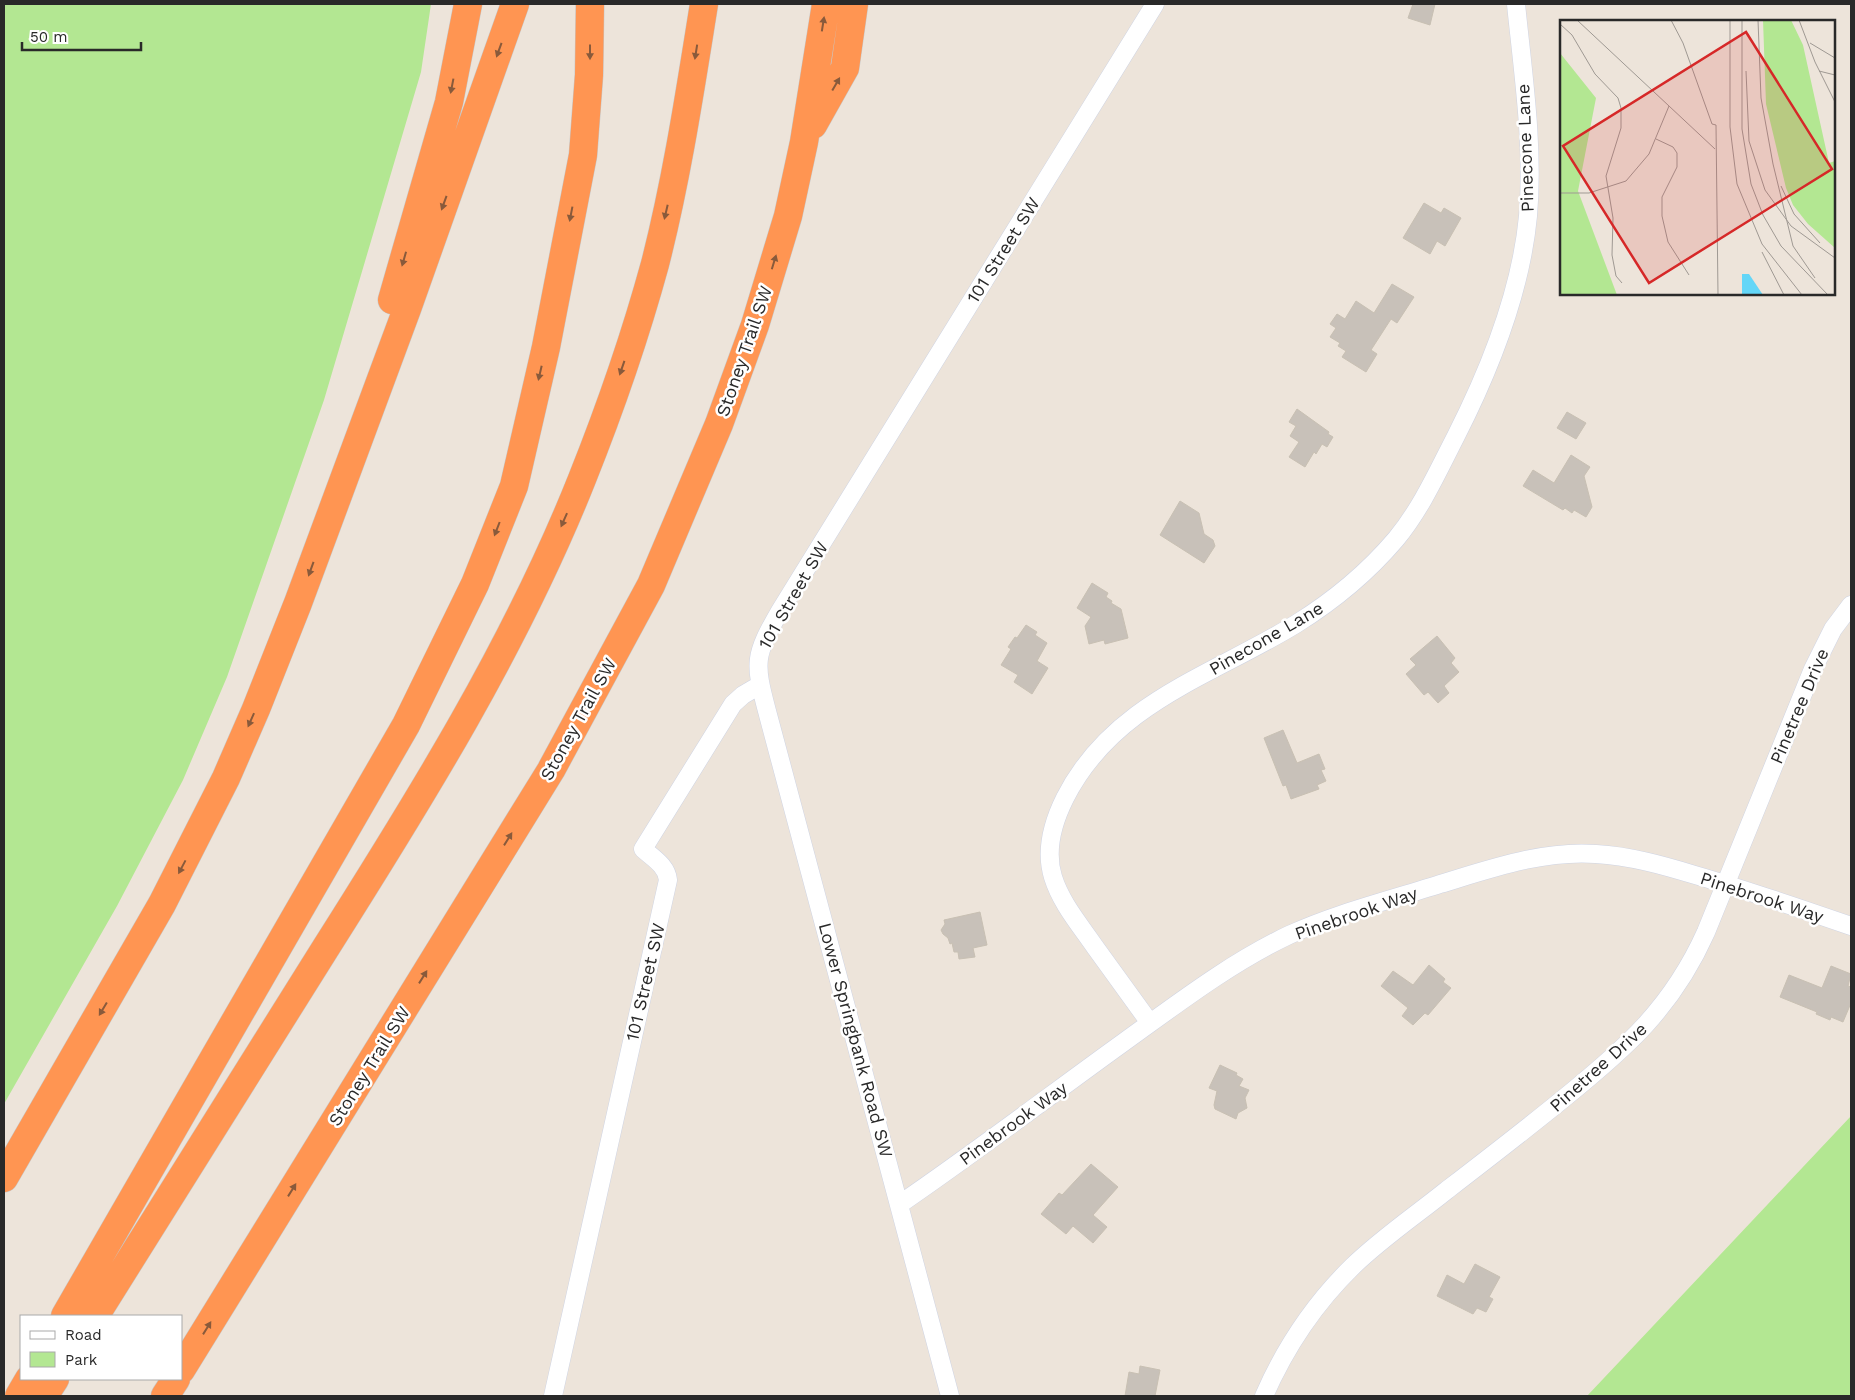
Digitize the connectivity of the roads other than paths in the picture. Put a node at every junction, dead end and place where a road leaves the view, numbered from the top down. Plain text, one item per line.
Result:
1 (468, 4) edge
2 (515, 4) edge
3 (590, 4) edge
4 (704, 4) edge
5 (826, 4) edge
6 (854, 4) edge
7 (1155, 4) edge
8 (1516, 4) edge
9 (804, 142) junction
10 (328, 524) junction
11 (1851, 605) edge
12 (760, 685) junction
13 (1726, 884) junction
14 (1851, 926) edge
15 (1150, 1023) junction
16 (4, 1178) edge
17 (900, 1204) junction
18 (66, 1315) edge
19 (95, 1315) edge
20 (182, 1368) edge
21 (28, 1380) edge
22 (54, 1380) edge
23 (175, 1380) edge
24 (19, 1396) edge
25 (44, 1396) edge
26 (165, 1396) edge
27 (553, 1396) edge
28 (950, 1396) edge
29 (1264, 1396) edge

1 -> 10 highway
2 -> 10 highway
3 -> 18 highway
4 -> 19 highway
9 -> 5 highway, Stoney Trail SW
9 -> 6 highway
7 - 12 street, 101 Street SW
8 - 15 street, Pinecone Lane
20 -> 9 highway, Stoney Trail SW
10 -> 16 highway
11 - 13 street, Pinetree Drive
12 - 17 street, Lower Springbank Road SW
12 - 27 street, 101 Street SW
13 - 14 street, Pinebrook Way
13 - 15 street, Pinebrook Way
13 - 29 street, Pinetree Drive
15 - 17 street, Pinebrook Way
17 - 28 street, Lower Springbank Road SW
21 - 24 highway
22 - 25 highway
23 - 26 highway

